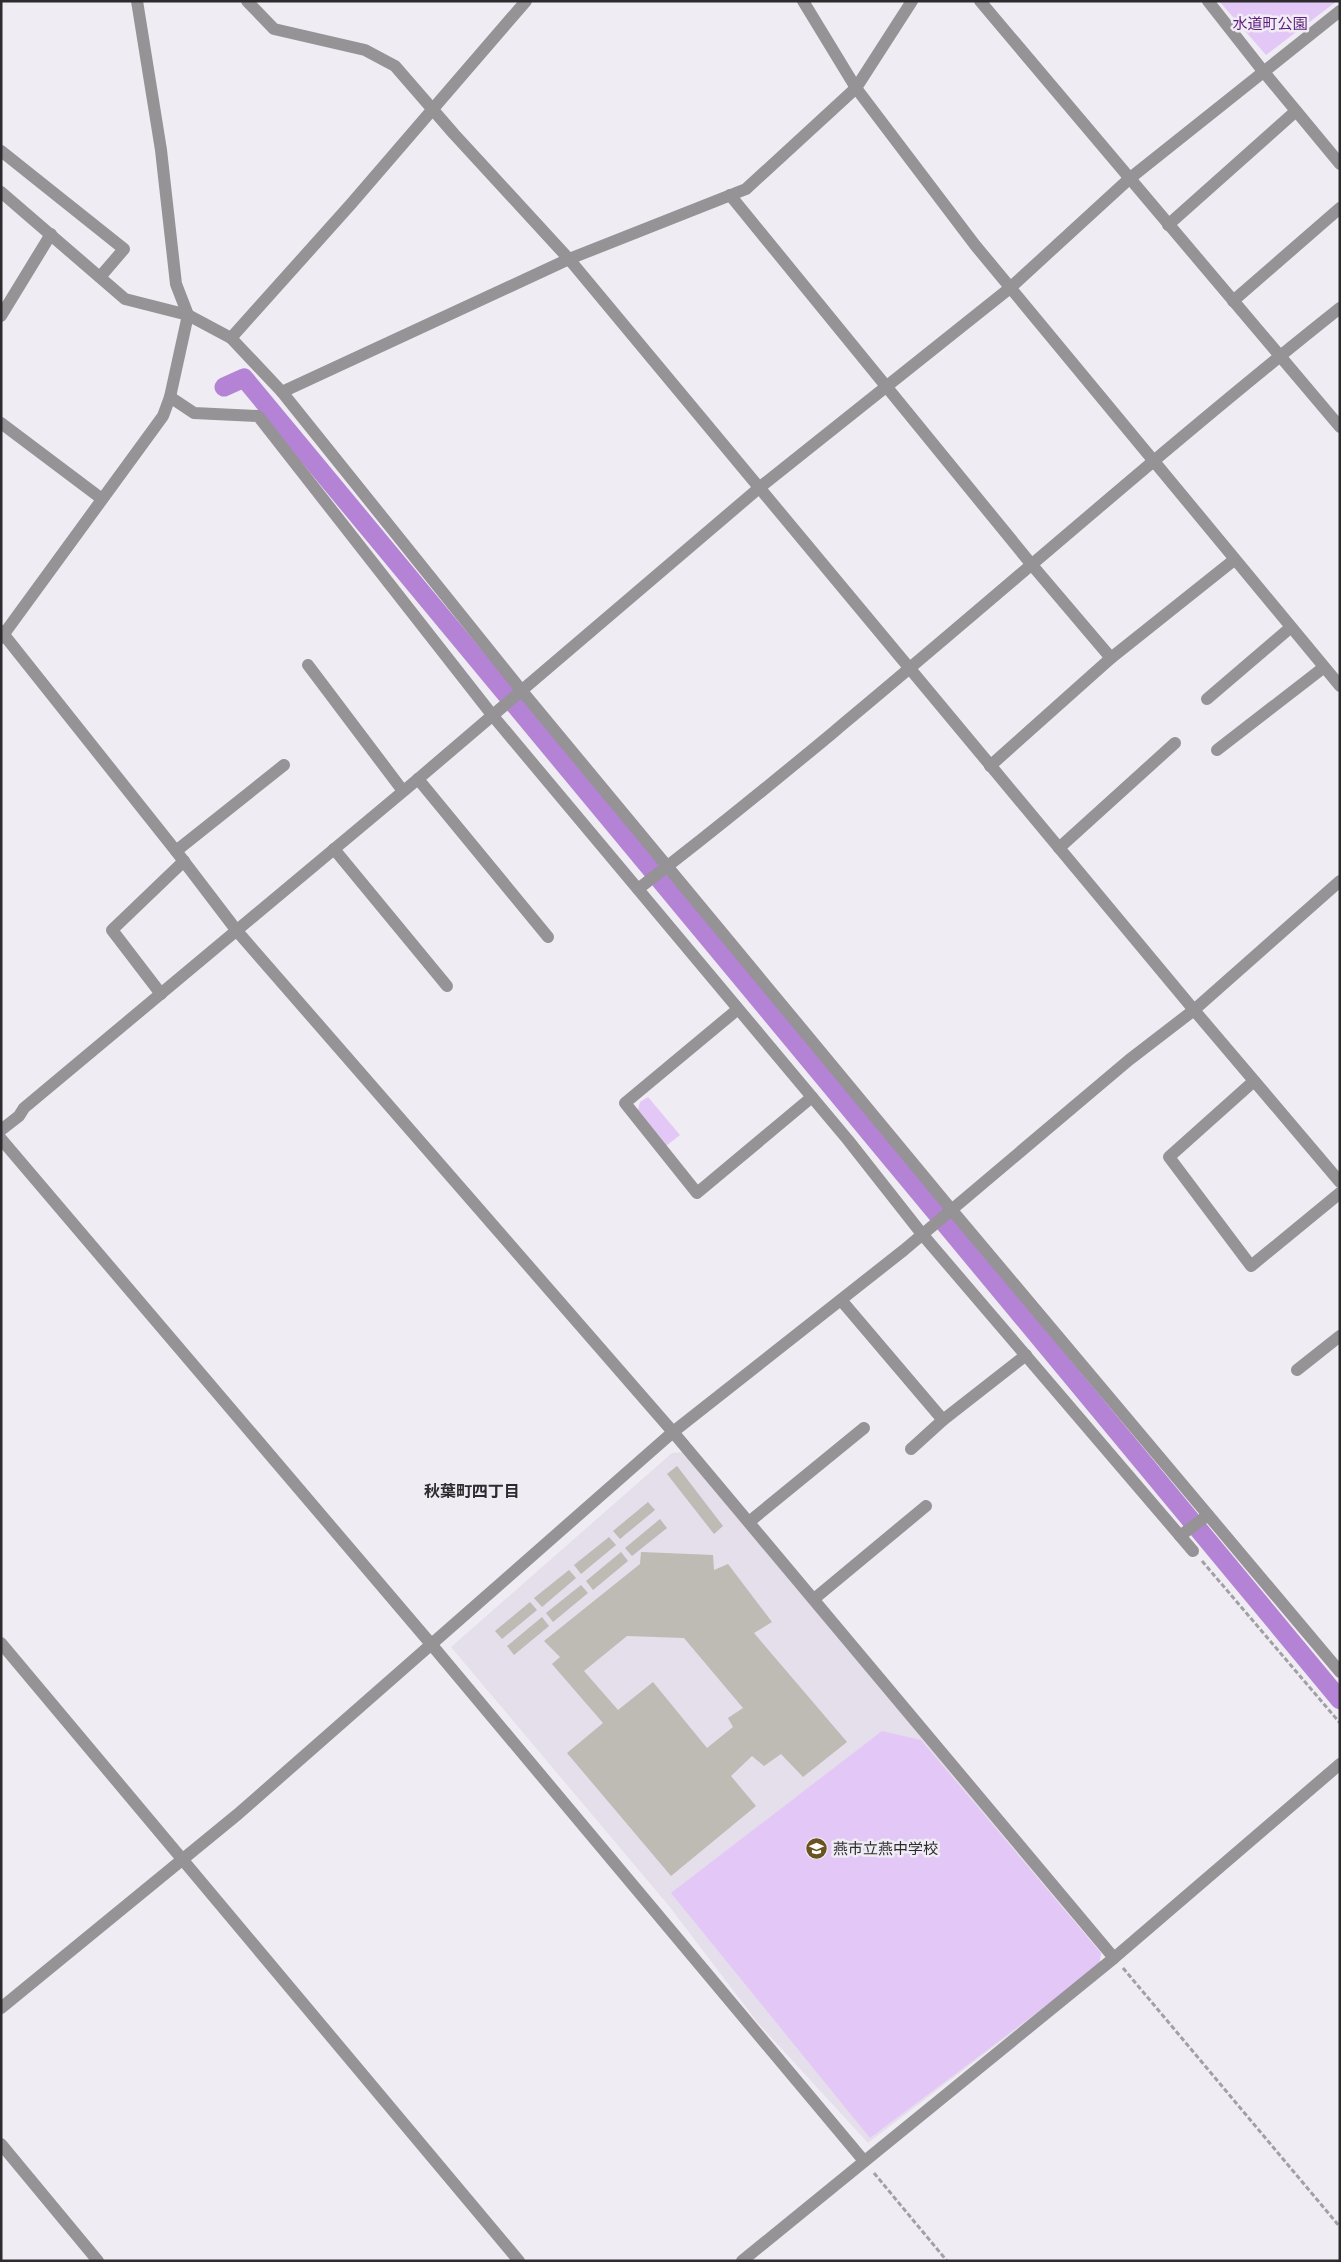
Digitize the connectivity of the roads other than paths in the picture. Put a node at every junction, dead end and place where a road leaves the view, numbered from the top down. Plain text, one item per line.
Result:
1 (137, 1) edge
2 (247, 1) edge
3 (526, 1) edge
4 (803, 1) edge
5 (912, 1) edge
6 (980, 1) edge
7 (1208, 1) edge
8 (1340, 11) edge
9 (1263, 71) junction
10 (856, 88) junction
11 (434, 109) junction
12 (1296, 111) junction
13 (1, 150) edge
14 (1340, 164) edge
15 (1129, 179) junction
16 (1, 192) edge
17 (730, 195) junction
18 (1340, 208) edge
19 (1168, 225) junction
20 (51, 234) junction
21 (568, 259) junction
22 (100, 277) junction
23 (1010, 288) junction
24 (1233, 301) junction
25 (1340, 308) edge
26 (188, 315) junction
27 (1, 316) edge
28 (231, 338) junction
29 (1280, 356) junction
30 (886, 387) junction
31 (282, 392) junction
32 (170, 397) junction
33 (1, 423) edge
34 (1340, 427) edge
35 (1153, 462) junction
36 (759, 488) junction
37 (102, 499) junction
38 (1234, 560) junction
39 (1032, 565) junction
40 (1290, 628) junction
41 (3, 634) edge
42 (1110, 658) junction
43 (308, 665) dead end
44 (1323, 668) junction
45 (910, 670) junction
46 (1338, 680) edge
47 (518, 694) junction
48 (1207, 698) dead end
49 (493, 716) junction
50 (1175, 743) dead end
51 (1217, 750) dead end
52 (284, 765) dead end
53 (990, 766) junction
54 (418, 779) junction
55 (403, 791) junction
56 (1059, 848) junction
57 (334, 849) junction
58 (180, 856) junction
59 (664, 869) junction
60 (1340, 881) edge
61 (638, 889) junction
62 (237, 931) junction
63 (548, 937) dead end
64 (447, 986) dead end
65 (161, 994) junction
66 (738, 1009) junction
67 (1194, 1010) junction
68 (1254, 1081) junction
69 (812, 1097) junction
70 (1, 1130) edge
71 (1, 1139) edge
72 (1340, 1182) edge
73 (1340, 1193) edge
74 (943, 1216) junction
75 (922, 1234) junction
76 (841, 1300) junction
77 (1340, 1336) edge
78 (1026, 1355) junction
79 (1297, 1370) dead end
80 (943, 1420) junction
81 (864, 1428) dead end
82 (672, 1432) junction
83 (910, 1449) dead end
84 (926, 1506) dead end
85 (749, 1522) junction
86 (1193, 1526) junction
87 (1193, 1550) road end
88 (814, 1598) junction
89 (1, 1643) edge
90 (431, 1644) junction
91 (1340, 1672) edge
92 (1340, 1764) edge
93 (181, 1860) junction
94 (1114, 1958) junction
95 (1, 2008) edge
96 (1, 2144) edge
97 (864, 2161) junction
98 (98, 2261) edge
99 (519, 2261) edge
100 (742, 2261) edge

1 - 26 street
2 - 11 street
3 - 11 street
4 - 10 street
5 - 10 street
6 - 15 street
7 - 9 street
8 - 9 street
9 - 12 street
9 - 15 street
10 - 17 street
10 - 23 street
11 - 21 street
11 - 28 street
12 - 14 street
12 - 19 street
13 - 22 street
15 - 19 street
15 - 23 street
16 - 20 street
17 - 21 street
17 - 30 street
18 - 24 street
19 - 24 street
20 - 22 street
20 - 27 street
21 - 31 street
21 - 36 street
22 - 26 street
23 - 30 street
23 - 35 street
24 - 29 street
25 - 29 street
26 - 28 street
26 - 32 street
28 - 31 street
29 - 34 street
29 - 35 street
30 - 36 street
30 - 39 street
31 - 47 street
32 - 37 street
32 - 49 street
33 - 37 street
35 - 38 street
35 - 39 street
36 - 45 street
36 - 47 street
37 - 41 street
38 - 40 street
38 - 42 street
39 - 42 street
39 - 45 street
40 - 44 street
40 - 48 street
41 - 58 street
42 - 53 street
43 - 55 street
44 - 46 street
44 - 51 street
45 - 53 street
45 - 59 street
47 - 49 street
47 - 59 street
49 - 54 street
49 - 61 street
50 - 56 street
52 - 58 street
53 - 56 street
54 - 55 street
54 - 63 street
55 - 57 street
56 - 67 street
57 - 62 street
57 - 64 street
58 - 62 street
58 - 65 street
59 - 61 street
59 - 74 street
60 - 67 street
61 - 66 street
62 - 65 street
62 - 82 street
65 - 70 street
66 - 69 street
66 - 69 street
67 - 68 street
67 - 74 street
68 - 72 street
68 - 73 street
69 - 75 street
71 - 90 street
74 - 75 street
74 - 86 street
75 - 76 street
75 - 78 street
76 - 80 street
76 - 82 street
77 - 79 street
78 - 80 street
78 - 86 street
80 - 83 street
81 - 85 street
82 - 85 street
82 - 90 street
84 - 88 street
85 - 88 street
86 - 87 street
86 - 91 street
88 - 94 street
89 - 93 street
90 - 93 street
90 - 97 street
92 - 94 street
93 - 95 street
93 - 99 street
94 - 97 street
96 - 98 street
97 - 100 street

